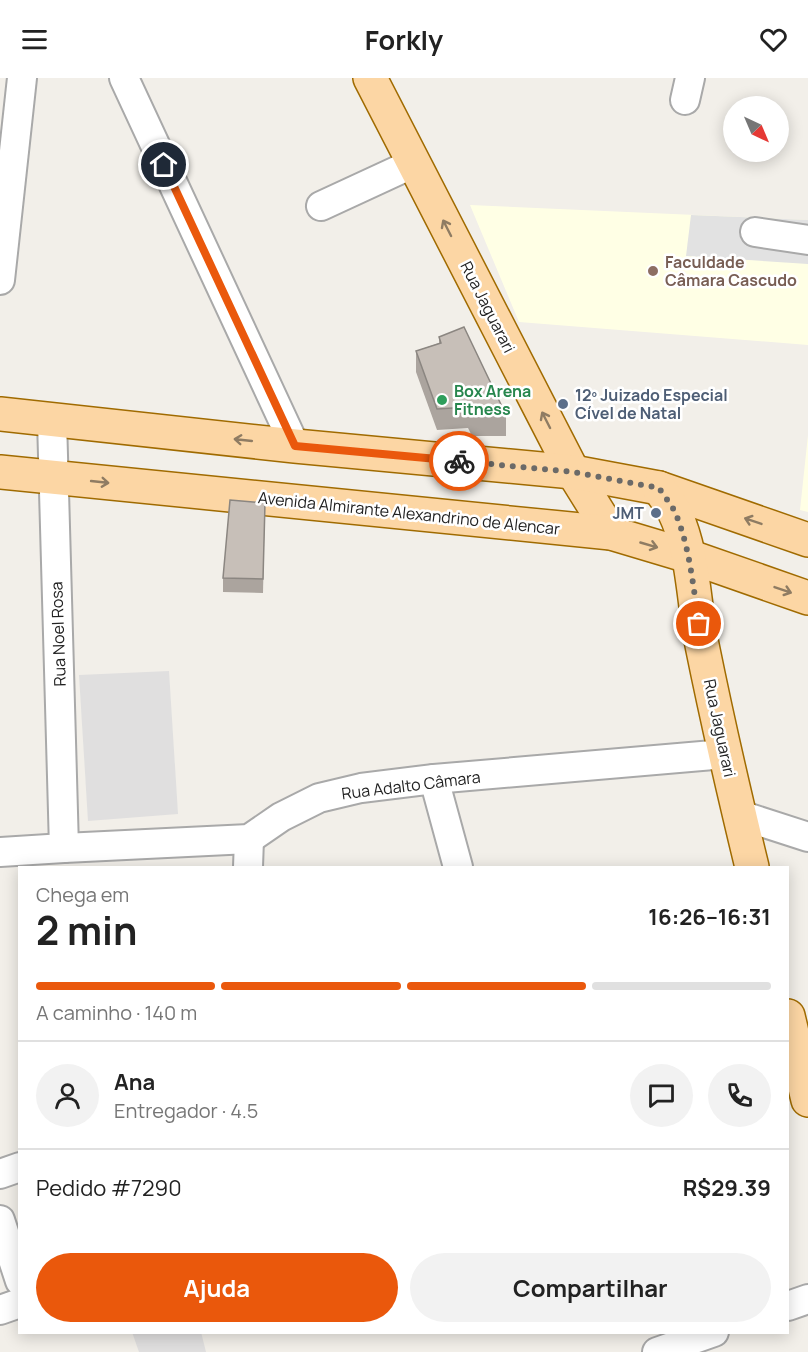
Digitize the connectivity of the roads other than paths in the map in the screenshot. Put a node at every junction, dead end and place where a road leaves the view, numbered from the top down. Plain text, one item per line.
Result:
1 (22, 78) edge
2 (124, 78) edge
3 (370, 78) edge
4 (414, 163) junction
5 (321, 206) dead end
6 (755, 232) dead end
7 (808, 240) edge
8 (0, 280) edge
9 (0, 414) edge
10 (52, 420) junction
11 (295, 446) junction
12 (0, 472) edge
13 (573, 472) junction
14 (54, 477) junction
15 (659, 488) junction
16 (610, 533) junction
17 (808, 540) edge
18 (688, 556) junction
19 (808, 598) edge
20 (725, 754) junction
21 (434, 779) junction
22 (740, 815) junction
23 (808, 837) edge
24 (64, 848) junction
25 (0, 852) edge
26 (249, 853) edge
27 (458, 866) edge
28 (752, 866) edge
29 (794, 1036) edge
30 (808, 1100) edge
31 (18, 1168) edge
32 (0, 1174) edge
33 (0, 1220) edge
34 (18, 1275) edge
35 (808, 1299) edge
36 (18, 1305) edge
37 (789, 1306) edge
38 (0, 1310) edge
39 (708, 1334) edge
40 (657, 1352) edge

1 - 8 street
2 - 11 street
3 - 4 main road, Rua Jaguarari
4 - 5 street
13 -> 4 main road, Rua Jaguarari
6 - 7 street
9 - 10 main road
11 -> 10 main road
10 - 14 street, Rua Noel Rosa
11 - 13 main road
12 - 14 main road, Avenida Almirante Alexandrino de Alencar
13 - 15 main road
13 - 16 main road, Rua Jaguarari
14 -> 16 main road, Avenida Almirante Alexandrino de Alencar
14 - 24 street, Rua Noel Rosa
17 -> 15 main road
15 - 18 main road, Rua Jaguarari
16 -> 18 main road, Avenida Almirante Alexandrino de Alencar
18 -> 19 main road, Avenida Almirante Alexandrino de Alencar
18 - 20 main road, Rua Jaguarari
20 - 21 street, Rua Adalto Câmara
20 - 22 main road, Rua Jaguarari
21 - 26 street, Rua Adalto Câmara
21 - 27 street
22 - 23 street
22 - 28 main road, Rua Jaguarari
24 - 25 street, Rua Adalto Câmara
24 - 26 street, Rua Adalto Câmara
29 - 30 main road
31 - 32 street
33 - 34 street
35 - 37 street
36 - 38 street
39 - 40 street

